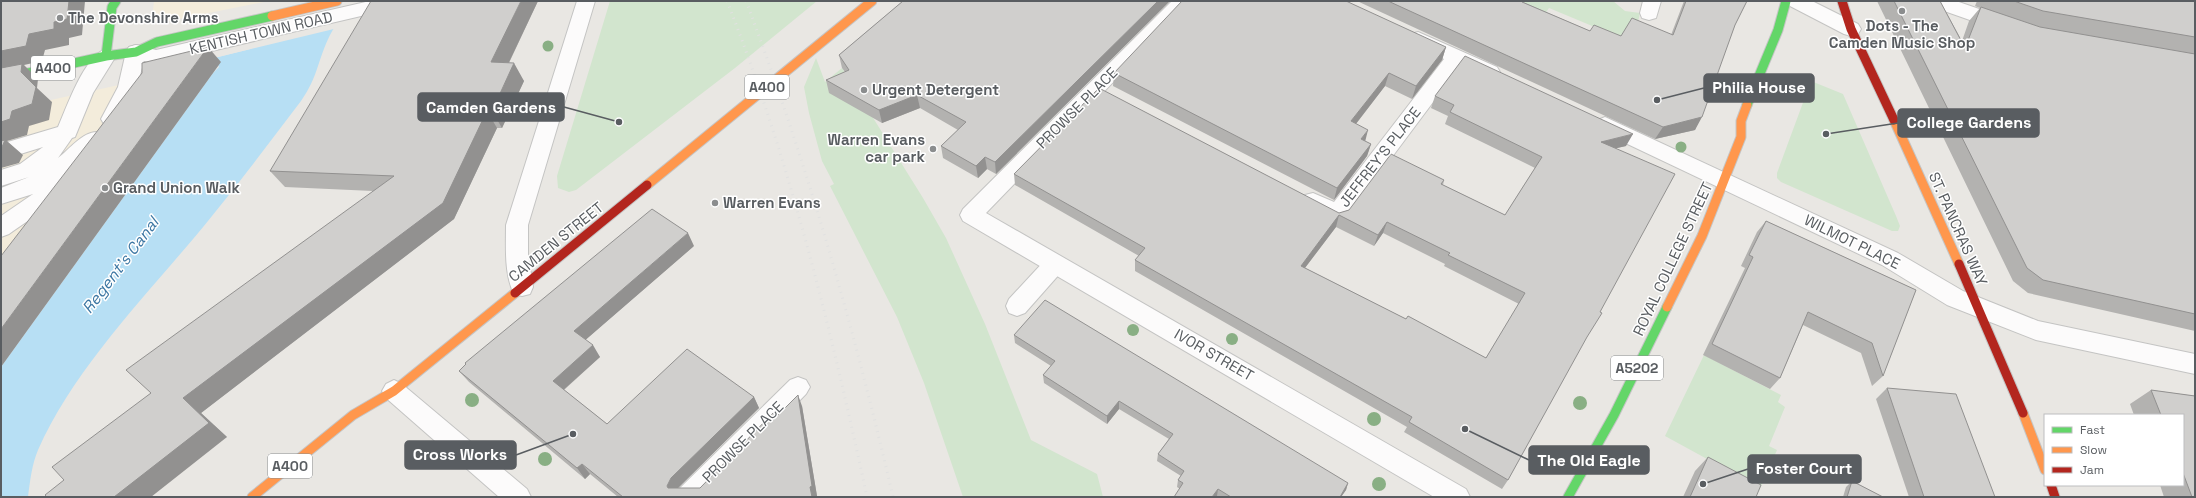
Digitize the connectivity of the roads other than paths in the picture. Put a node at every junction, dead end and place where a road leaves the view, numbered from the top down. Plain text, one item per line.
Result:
1 (116, 1) edge
2 (337, 1) edge
3 (386, 1) edge
4 (586, 1) edge
5 (872, 1) edge
6 (1183, 1) edge
7 (1786, 1) edge
8 (1797, 1) edge
9 (1842, 1) edge
10 (1937, 1) edge
11 (1851, 29) junction
12 (2021, 30) edge
13 (1400, 31) edge
14 (224, 34) junction
15 (136, 52) junction
16 (106, 56) junction
17 (1456, 57) junction
18 (1, 80) edge
19 (1506, 80) edge
20 (1590, 119) edge
21 (68, 132) junction
22 (96, 138) junction
23 (1, 152) edge
24 (1, 178) edge
25 (1724, 181) junction
26 (30, 187) junction
27 (55, 189) junction
28 (1297, 192) edge
29 (1, 196) edge
30 (1, 210) edge
31 (971, 214) joint
32 (1, 228) edge
33 (20, 238) edge
34 (1055, 264) junction
35 (522, 287) junction
36 (1017, 306) dead end
37 (1986, 310) junction
38 (2195, 364) edge
39 (798, 387) dead end
40 (394, 391) junction
41 (2044, 467) edge
42 (2051, 486) edge
43 (252, 497) edge
44 (518, 497) edge
45 (688, 497) edge
46 (1457, 497) edge
47 (1568, 497) edge
48 (2055, 497) edge

1 - 16 main road
2 - 14 main road, KENTISH TOWN ROAD
3 - 14 street, KENTISH TOWN ROAD
4 - 35 street
5 - 35 main road, CAMDEN STREET / A400
6 - 31 street, PROWSE PLACE
7 - 25 main road, ROYAL COLLEGE STREET / A5202
8 - 11 street
9 - 11 main road, ST. PANCRAS WAY
10 - 12 street
11 - 37 main road, ST. PANCRAS WAY
13 - 17 street
14 - 15 street, KENTISH TOWN ROAD
15 - 16 main road, KENTISH TOWN ROAD / A400
15 - 22 street
16 - 18 main road, KENTISH TOWN ROAD / A400
16 - 21 street
17 - 19 street
17 - 28 street, JEFFREY'S PLACE
20 - 25 street, WILMOT PLACE
21 - 23 street
21 - 24 street
22 - 26 street
22 - 27 street
25 - 37 street, WILMOT PLACE
25 - 47 main road, ROYAL COLLEGE STREET / A5202
26 - 29 street
26 - 30 street
27 - 32 street
27 - 33 street
31 - 34 street, IVOR STREET
34 - 36 street
34 - 46 street, IVOR STREET
35 - 40 main road, CAMDEN STREET / A400
37 - 38 street, WILMOT PLACE
37 - 41 main road, ST. PANCRAS WAY
39 - 45 street, PROWSE PLACE
40 - 43 main road, CAMDEN STREET / A400
40 - 44 street
42 - 48 main road

